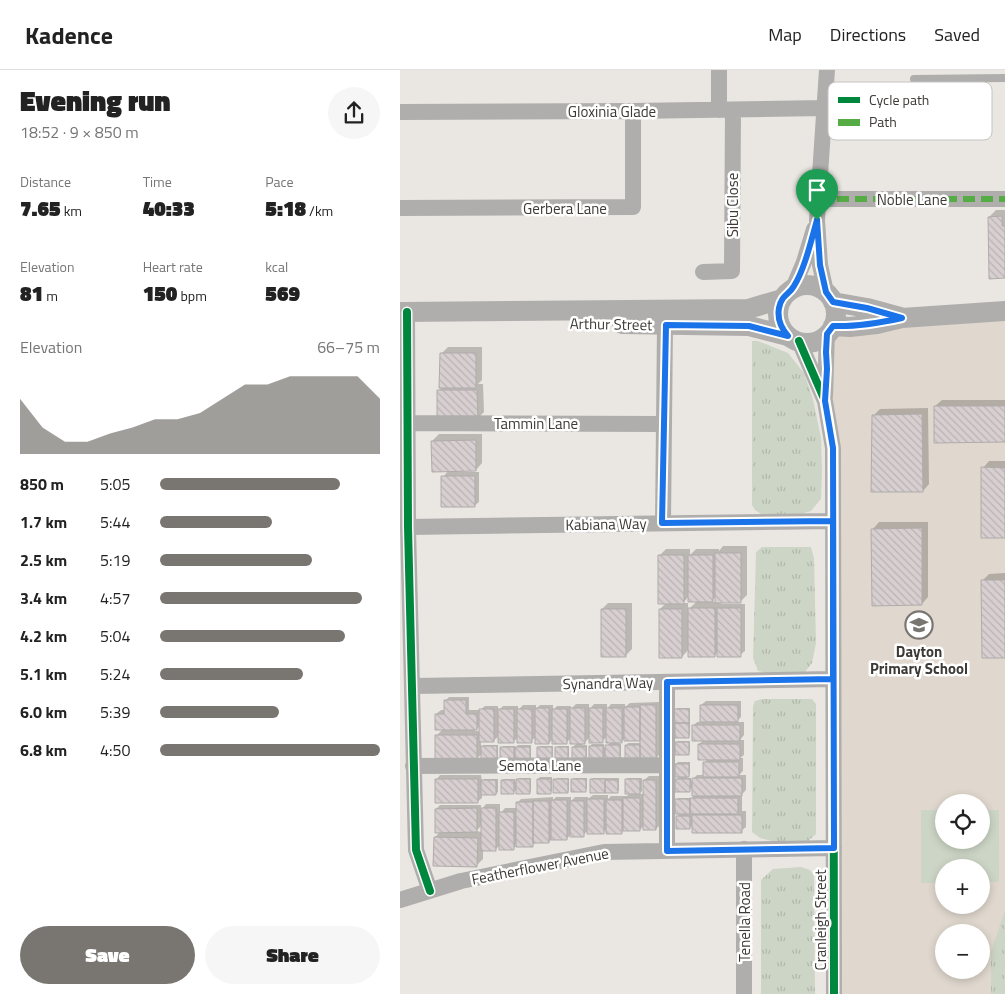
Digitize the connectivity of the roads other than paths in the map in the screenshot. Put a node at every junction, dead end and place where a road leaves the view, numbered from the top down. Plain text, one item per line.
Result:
1 (719, 70) edge
2 (827, 70) edge
3 (1005, 78) edge
4 (914, 79) dead end
5 (824, 108) junction
6 (726, 110) junction
7 (633, 111) junction
8 (400, 112) edge
9 (819, 199) junction
10 (1005, 200) edge
11 (400, 208) edge
12 (817, 220) junction
13 (703, 272) dead end
14 (788, 293) junction
15 (830, 297) junction
16 (404, 312) edge
17 (434, 312) junction
18 (1005, 312) edge
19 (902, 318) junction
20 (666, 325) junction
21 (830, 330) junction
22 (794, 339) junction
23 (825, 401) junction
24 (408, 423) junction
25 (664, 424) junction
26 (833, 521) junction
27 (662, 523) junction
28 (408, 527) junction
29 (833, 679) junction
30 (667, 682) junction
31 (413, 686) junction
32 (667, 764) junction
33 (413, 766) junction
34 (834, 848) junction
35 (744, 850) junction
36 (667, 851) junction
37 (430, 891) junction
38 (400, 900) edge
39 (744, 994) edge
40 (834, 994) edge

1 - 6 street
2 - 5 street
3 - 4 lane
5 - 6 street, Gloxinia Glade
5 - 9 street
6 - 7 street, Gloxinia Glade
6 - 13 street, Sibu Close
7 - 8 street, Gloxinia Glade
7 - 11 street, Gerbera Lane
9 - 10 street, Noble Lane
9 - 12 street
12 - 14 street
12 - 15 street
14 - 15 street
14 - 17 street, Arthur Street
14 - 22 street
15 - 19 street
15 - 21 street
16 - 17 street, Arthur Street
16 - 24 street
17 - 20 street, Arthur Street
18 - 19 street
19 - 21 street
20 - 22 street, Arthur Street
20 - 25 street
21 - 22 street
21 - 23 street, Cranleigh Street
22 - 23 street, Cranleigh Street
23 - 26 street, Cranleigh Street
24 - 25 street, Tammin Lane
24 - 28 street
25 - 27 street
26 - 27 street, Kabiana Way
26 - 29 street, Cranleigh Street
27 - 28 street, Kabiana Way
28 - 31 street
29 - 30 street, Synandra Way
29 - 34 street, Cranleigh Street
30 - 31 street, Synandra Way
30 - 32 street
31 - 33 street
32 - 33 street, Semota Lane
32 - 36 street
33 - 37 street
34 - 35 street, Featherflower Avenue
34 - 40 street, Cranleigh Street
35 - 36 street, Featherflower Avenue
35 - 39 street, Tenella Road
36 - 37 street, Featherflower Avenue
37 - 38 street, Featherflower Avenue

